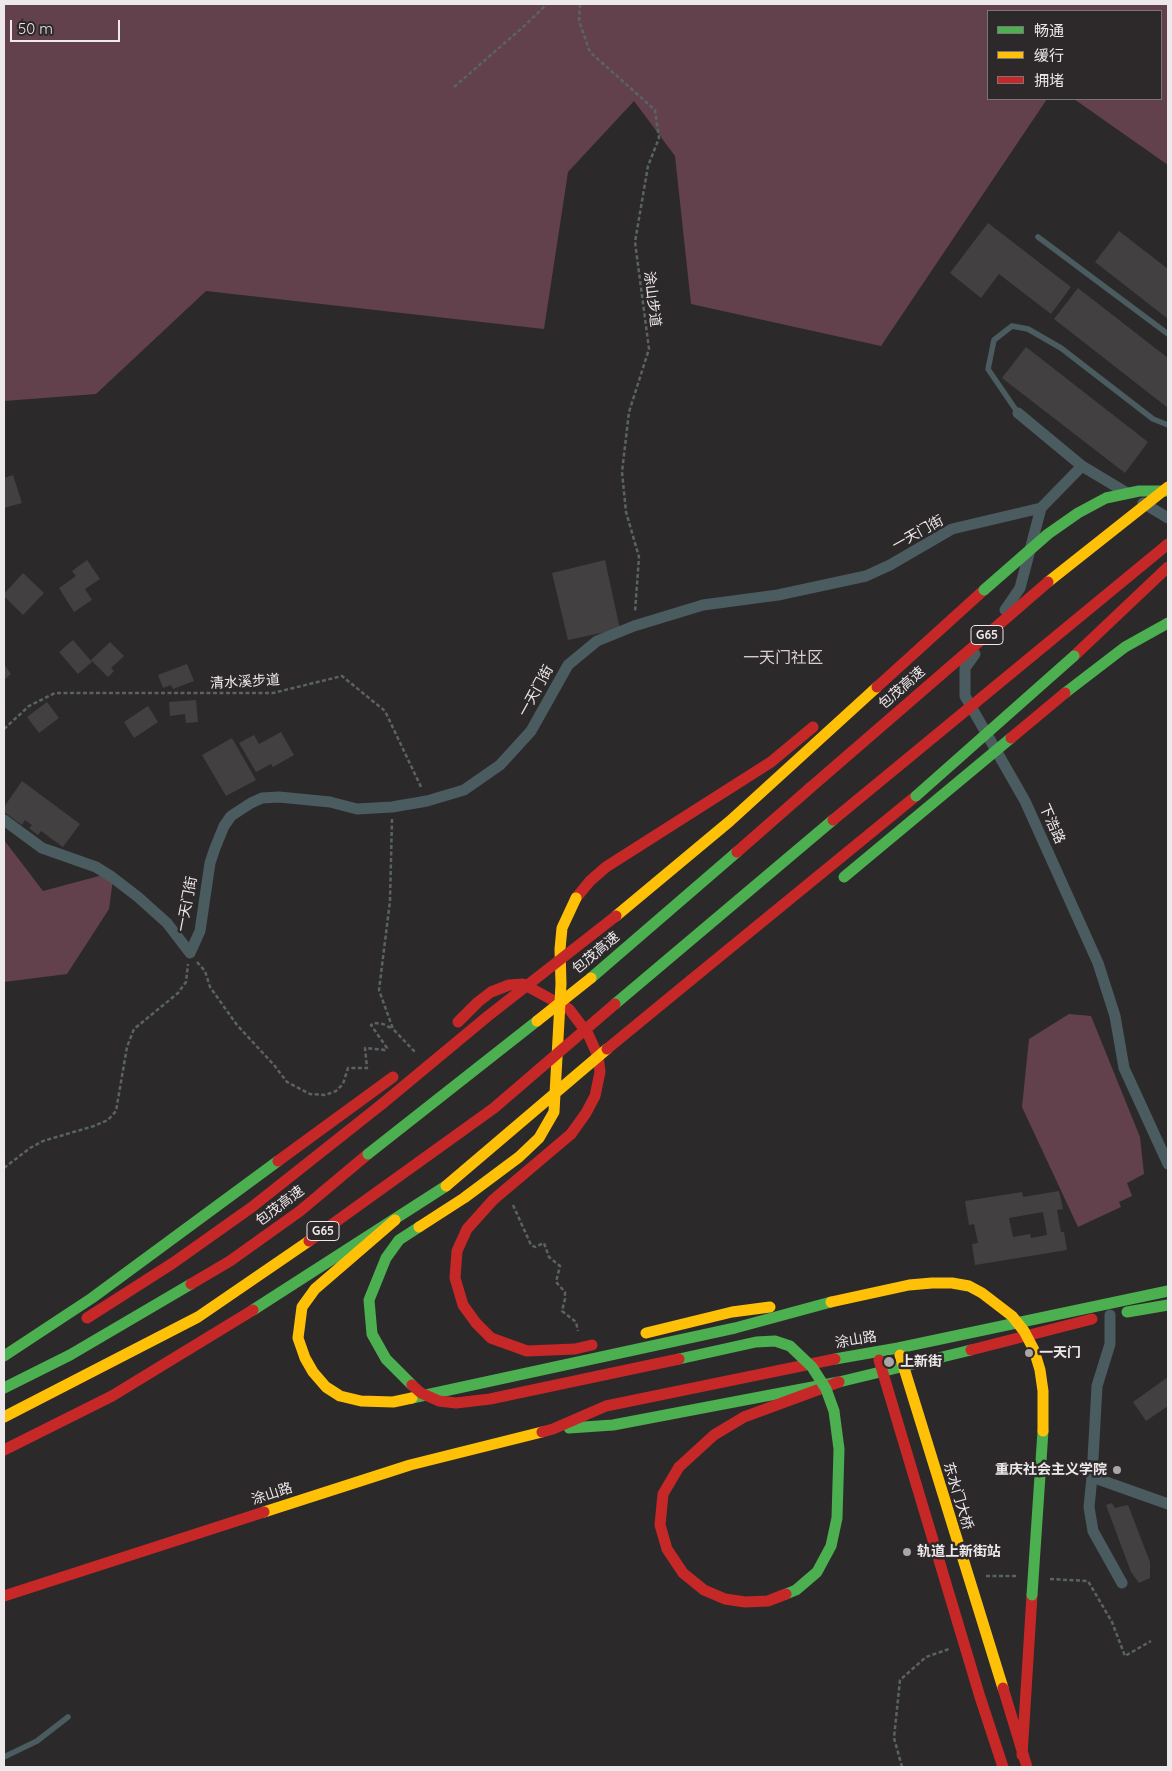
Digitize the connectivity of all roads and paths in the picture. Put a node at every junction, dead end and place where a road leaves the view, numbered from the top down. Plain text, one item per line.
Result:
1 (547, 4) edge
2 (580, 4) edge
3 (454, 87) dead end
4 (1038, 237) dead end
5 (1168, 334) edge
6 (1018, 413) joint
7 (1168, 425) edge
8 (1082, 466) junction
9 (1168, 487) edge
10 (1168, 491) edge
11 (1041, 508) junction
12 (1168, 518) edge
13 (1168, 544) edge
14 (1168, 567) edge
15 (949, 621) junction
16 (1168, 623) edge
17 (634, 626) junction
18 (845, 701) dead end
19 (823, 719) dead end
20 (4, 729) edge
21 (428, 801) junction
22 (392, 807) junction
23 (4, 820) edge
24 (840, 879) dead end
25 (781, 922) dead end
26 (190, 953) junction
27 (695, 977) junction
28 (451, 1028) dead end
29 (397, 1074) dead end
30 (1168, 1164) edge
31 (4, 1168) edge
32 (395, 1220) junction
33 (544, 1243) dead end
34 (1168, 1291) edge
35 (850, 1297) junction
36 (1168, 1306) edge
37 (1110, 1315) junction
38 (81, 1322) dead end
39 (576, 1322) dead end
40 (630, 1336) dead end
41 (47, 1342) dead end
42 (602, 1343) dead end
43 (898, 1348) junction
44 (877, 1352) junction
45 (4, 1356) edge
46 (4, 1365) edge
47 (903, 1367) junction
48 (882, 1372) junction
49 (839, 1382) junction
50 (4, 1388) edge
51 (4, 1417) edge
52 (553, 1429) junction
53 (4, 1450) edge
54 (1092, 1477) junction
55 (1168, 1504) edge
56 (986, 1576) dead end
57 (1025, 1577) dead end
58 (1048, 1579) dead end
59 (1122, 1583) dead end
60 (4, 1596) edge
61 (1151, 1641) dead end
62 (953, 1648) dead end
63 (68, 1717) dead end
64 (1022, 1755) junction
65 (4, 1757) edge
66 (1002, 1764) edge
67 (902, 1767) edge
68 (1027, 1767) edge

1 - 3 path
2 - 17 path, 涂山步道
4 - 5 lane
6 - 7 lane
6 - 8 street
8 - 11 street
8 - 12 street
9 - 50 main road, 包茂高速 / G65, bridge
10 - 15 main road, bridge
11 - 17 street, 一天门街
11 - 30 street, 下浩路
13 - 51 main road, G65, bridge
14 - 27 main road, bridge
15 - 18 main road
15 - 38 main road, bridge
16 - 24 main road, bridge
17 - 21 street, 一天门街
19 - 49 main road, bridge
20 - 21 path, 清水溪步道
21 - 22 street, 一天门街
22 - 26 street, 一天门街
22 - 26 path
23 - 26 street
25 - 27 main road
26 - 31 path
27 - 32 main road, bridge
28 - 42 main road, bridge
29 - 45 main road
32 - 35 main road, bridge
32 - 53 main road, bridge
33 - 39 path
34 - 43 main road, 涂山路
35 - 40 main road, bridge
35 - 64 main road, bridge
36 - 37 main road, 涂山路
37 - 47 main road, 涂山路
37 - 54 street
41 - 46 main road
43 - 44 main road, 涂山路
43 - 47 main road, 东水门大桥
44 - 48 main road
44 - 52 main road, 涂山路
47 - 48 main road, 涂山路
47 - 64 main road, 东水门大桥
48 - 49 main road, 涂山路
48 - 66 main road
49 - 52 main road, 涂山路
52 - 60 main road, 涂山路
54 - 55 street
54 - 59 street
56 - 57 path
58 - 61 path
62 - 67 path
63 - 65 lane
64 - 66 main road
64 - 68 main road, 东水门大桥

